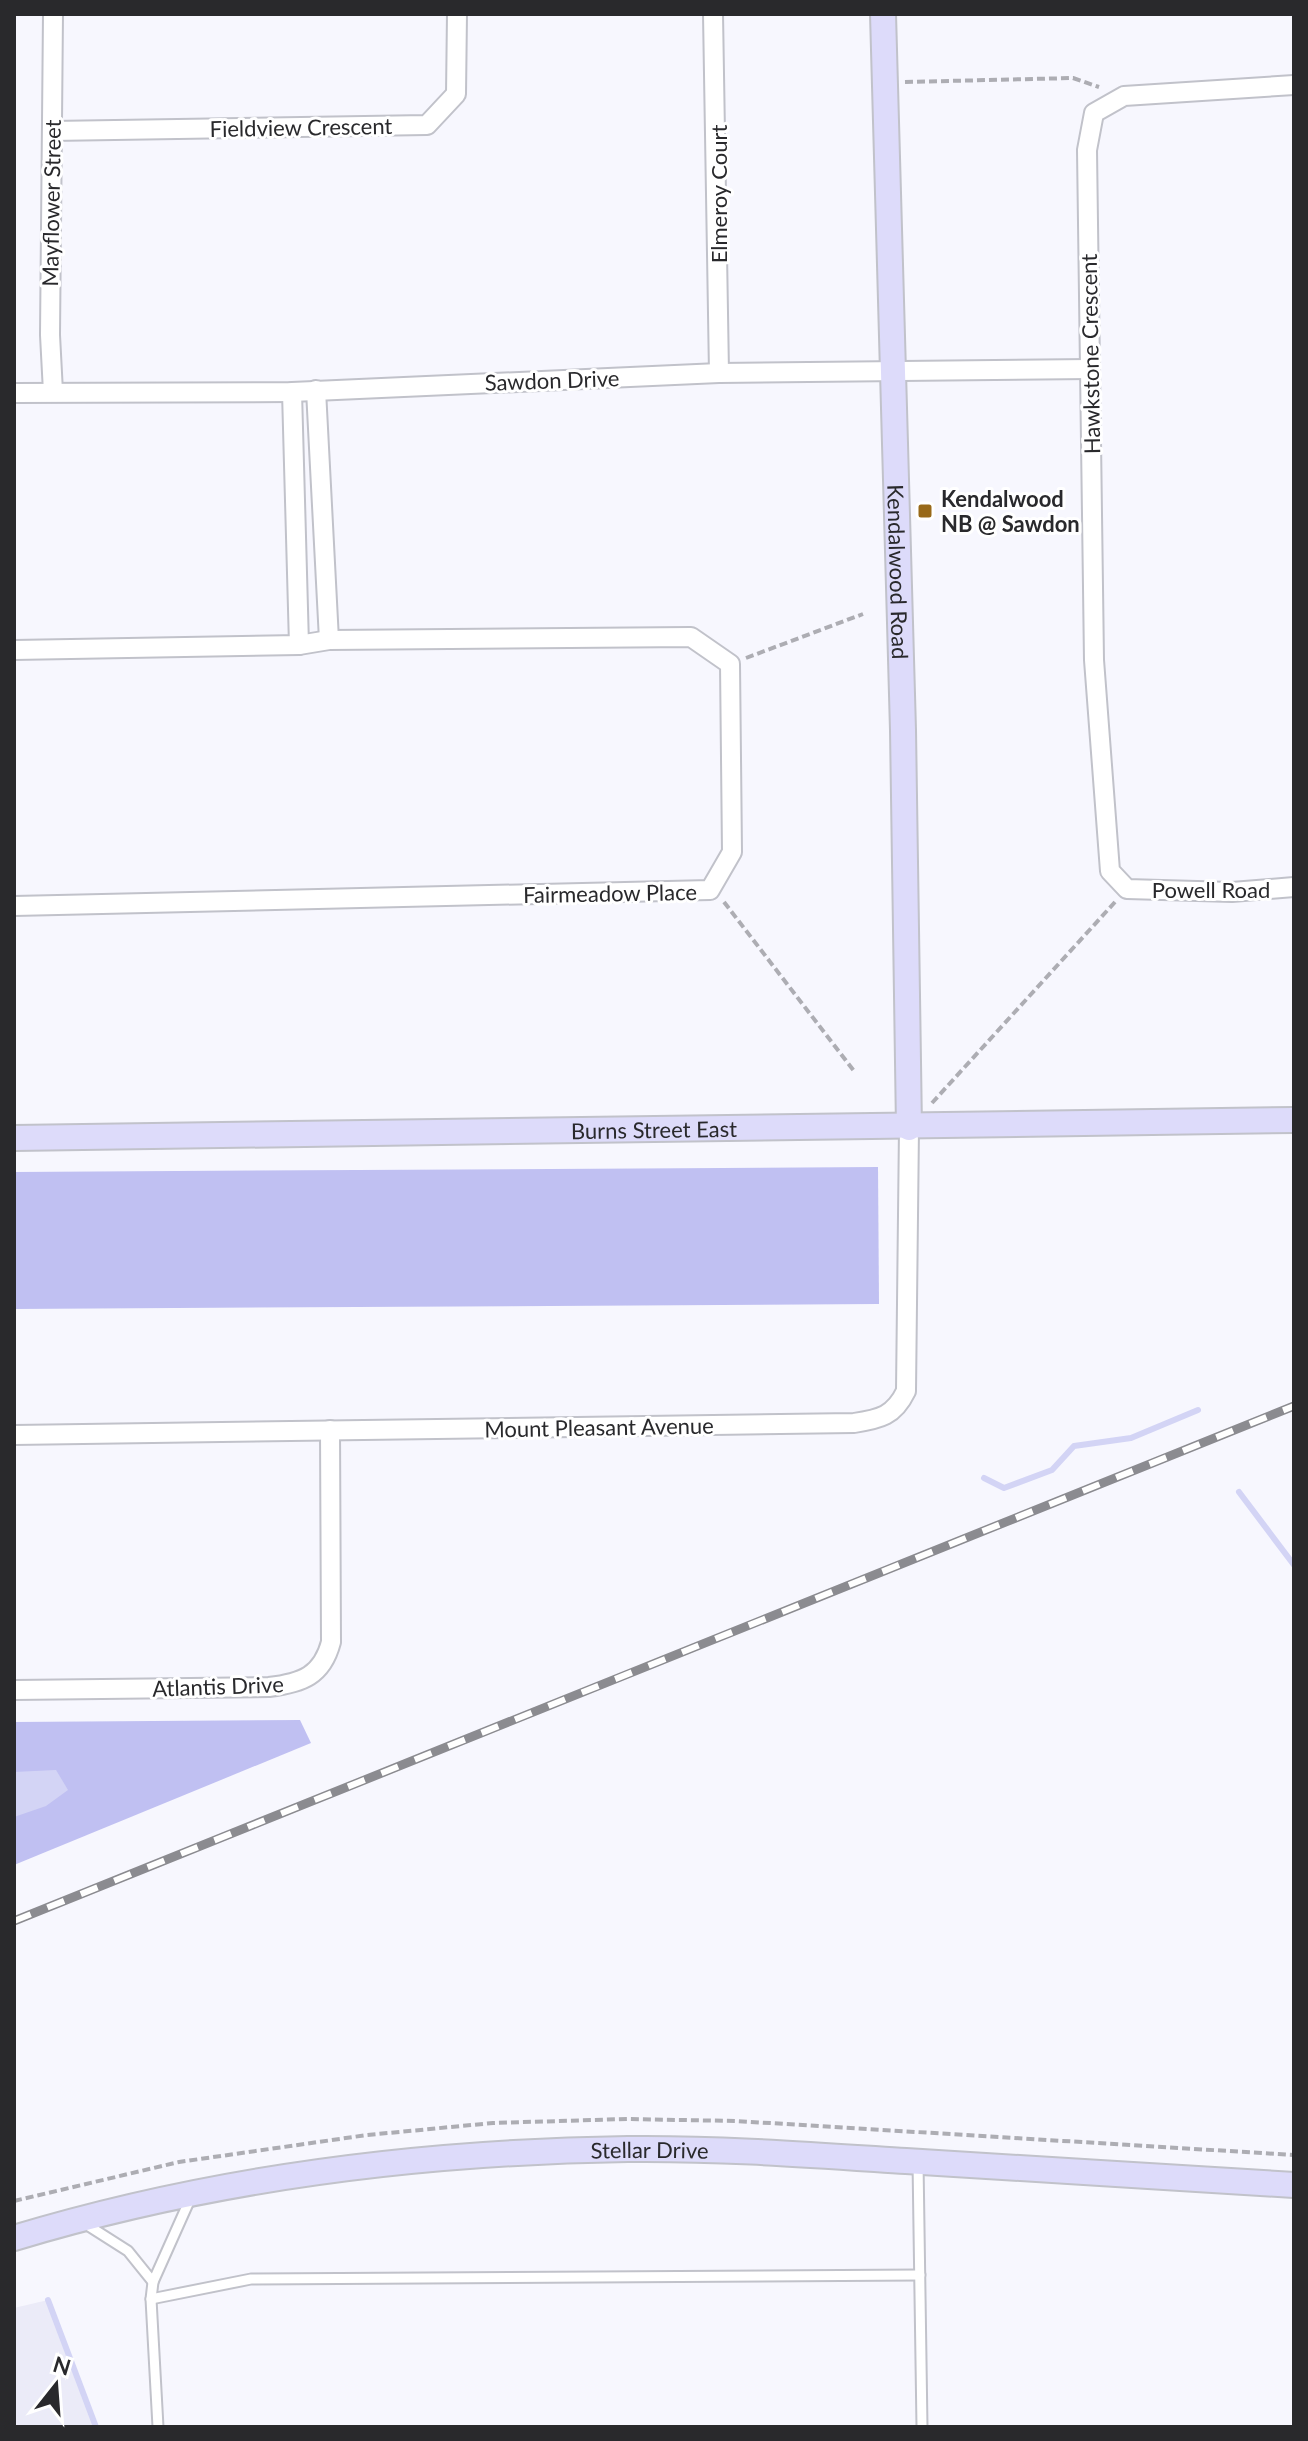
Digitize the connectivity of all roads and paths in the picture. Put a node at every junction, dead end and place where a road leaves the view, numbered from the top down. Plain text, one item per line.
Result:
1 (53, 14) edge
2 (457, 14) edge
3 (713, 14) edge
4 (883, 14) edge
5 (884, 83) junction
6 (1294, 85) edge
7 (1124, 96) junction
8 (52, 131) junction
9 (1090, 369) junction
10 (894, 372) junction
11 (719, 373) junction
12 (316, 390) junction
13 (53, 392) junction
14 (292, 392) junction
15 (14, 393) edge
16 (863, 614) dead end
17 (329, 640) junction
18 (299, 645) junction
19 (14, 650) edge
20 (730, 664) junction
21 (1294, 887) edge
22 (1127, 889) junction
23 (710, 890) junction
24 (14, 906) edge
25 (854, 1071) dead end
26 (1294, 1120) edge
27 (909, 1128) junction
28 (14, 1138) edge
29 (330, 1430) junction
30 (14, 1435) edge
31 (14, 1690) edge
32 (918, 2162) junction
33 (1294, 2185) edge
34 (193, 2193) junction
35 (78, 2219) junction
36 (14, 2238) edge
37 (920, 2275) junction
38 (153, 2282) junction
39 (151, 2299) junction
40 (158, 2427) edge
41 (922, 2427) edge

1 - 8 street, Mayflower Street
2 - 8 street, Fieldview Crescent
3 - 11 street, Elmeroy Court
4 - 5 street, Kendalwood Road
5 - 7 path
5 - 10 street, Kendalwood Road
6 - 7 street
7 - 9 street, Hawkstone Crescent
8 - 13 street, Mayflower Street
9 - 10 street, Sawdon Drive
9 - 22 street, Hawkstone Crescent
10 - 11 street, Sawdon Drive
10 - 27 street, Kendalwood Road
11 - 12 street, Sawdon Drive
12 - 14 street, Sawdon Drive
12 - 17 street
13 - 14 street, Sawdon Drive
13 - 15 street, Sawdon Drive
14 - 18 street
16 - 20 path
17 - 18 street
17 - 20 street
18 - 19 street
20 - 23 street, Fairmeadow Place
21 - 22 street, Powell Road
22 - 27 path
23 - 24 street, Fairmeadow Place
23 - 25 path
26 - 27 street, Burns Street East
27 - 28 street, Burns Street East
27 - 29 street, Mount Pleasant Avenue
29 - 30 street, Mount Pleasant Avenue
29 - 31 street, Atlantis Drive
32 - 33 street, Stellar Drive
32 - 34 street, Stellar Drive
32 - 37 lane
34 - 35 street, Stellar Drive
34 - 38 lane
35 - 36 street, Stellar Drive
35 - 38 lane
37 - 39 lane
37 - 41 lane
38 - 39 lane
39 - 40 lane

